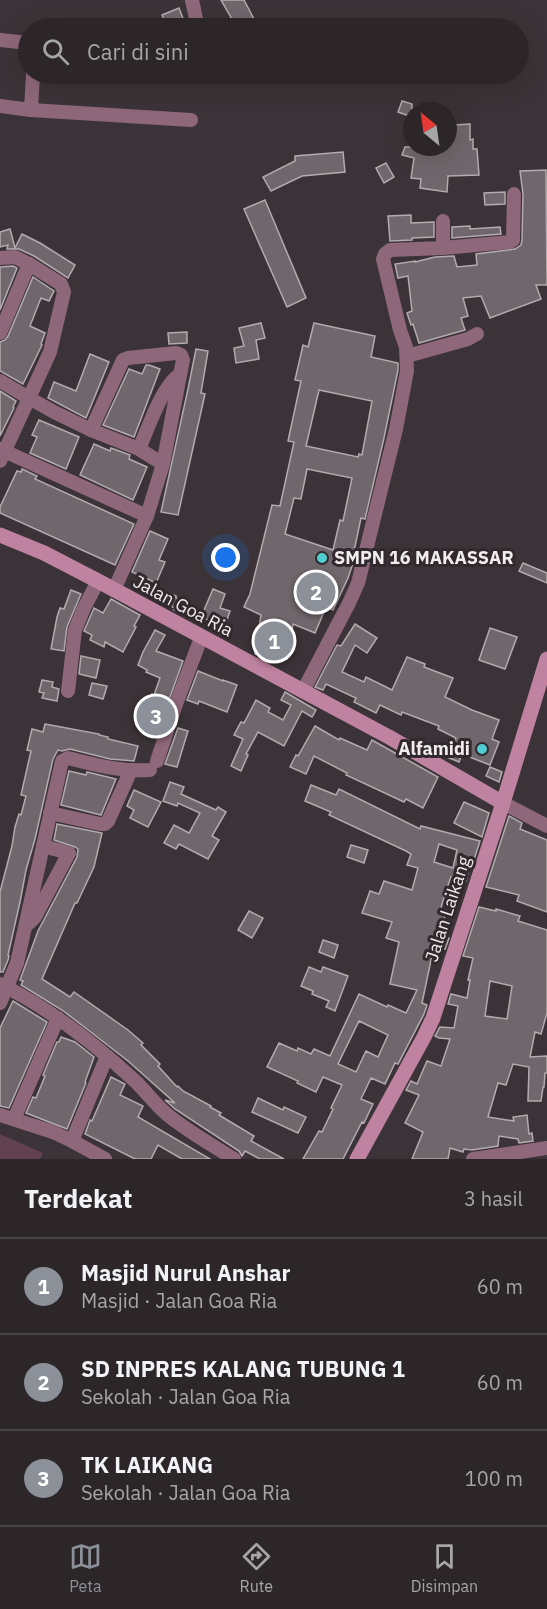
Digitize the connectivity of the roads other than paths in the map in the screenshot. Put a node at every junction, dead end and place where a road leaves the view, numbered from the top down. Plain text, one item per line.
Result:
1 (192, 0) edge
2 (196, 18) edge
3 (0, 40) edge
4 (18, 42) edge
5 (32, 84) edge
6 (0, 106) edge
7 (31, 110) junction
8 (191, 120) dead end
9 (514, 194) dead end
10 (443, 221) dead end
11 (443, 248) junction
12 (0, 258) edge
13 (29, 264) junction
14 (0, 333) edge
15 (477, 334) dead end
16 (407, 356) junction
17 (179, 375) junction
18 (0, 381) edge
19 (29, 398) junction
20 (91, 430) junction
21 (139, 449) junction
22 (2, 454) edge
23 (164, 464) junction
24 (147, 516) junction
25 (0, 535) edge
26 (98, 581) junction
27 (114, 590) junction
28 (201, 638) junction
29 (547, 659) edge
30 (68, 691) dead end
31 (303, 691) junction
32 (542, 694) edge
33 (131, 770) junction
34 (503, 803) junction
35 (50, 813) junction
36 (547, 826) edge
37 (43, 846) junction
38 (26, 927) junction
39 (4, 985) edge
40 (0, 1003) edge
41 (58, 1018) junction
42 (107, 1056) junction
43 (0, 1115) edge
44 (14, 1119) junction
45 (72, 1141) junction
46 (547, 1148) edge
47 (105, 1159) edge
48 (234, 1159) edge
49 (357, 1159) edge
50 (473, 1159) edge

1 - 2 street
3 - 4 street
5 - 7 street
6 - 7 street
7 - 8 street
9 - 11 street
10 - 11 street
11 - 16 street
12 - 13 street
13 - 14 street
13 - 19 street
15 - 16 street
16 - 31 street
17 - 20 street
17 - 21 street
17 - 23 street
18 - 19 street
19 - 20 street
19 - 22 street
20 - 21 street
21 - 23 street
22 - 24 street
23 - 24 street
24 - 27 street
25 - 26 main road, Jalan Goa Ria
26 - 27 main road, Jalan Goa Ria
26 - 30 street
27 - 28 main road, Jalan Goa Ria
28 - 31 main road, Jalan Goa Ria
28 - 33 street
29 - 32 main road, Jalan Laikang
31 - 34 main road, Jalan Goa Ria
32 - 34 main road, Jalan Laikang
33 - 35 street
33 - 35 street
34 - 36 street
34 - 49 main road, Jalan Laikang
35 - 37 street
37 - 38 street
37 - 38 street
38 - 39 street
39 - 40 street
39 - 41 street
41 - 42 street
41 - 44 street
42 - 45 street
42 - 48 street
43 - 44 street
44 - 45 street
45 - 47 street
46 - 50 street

